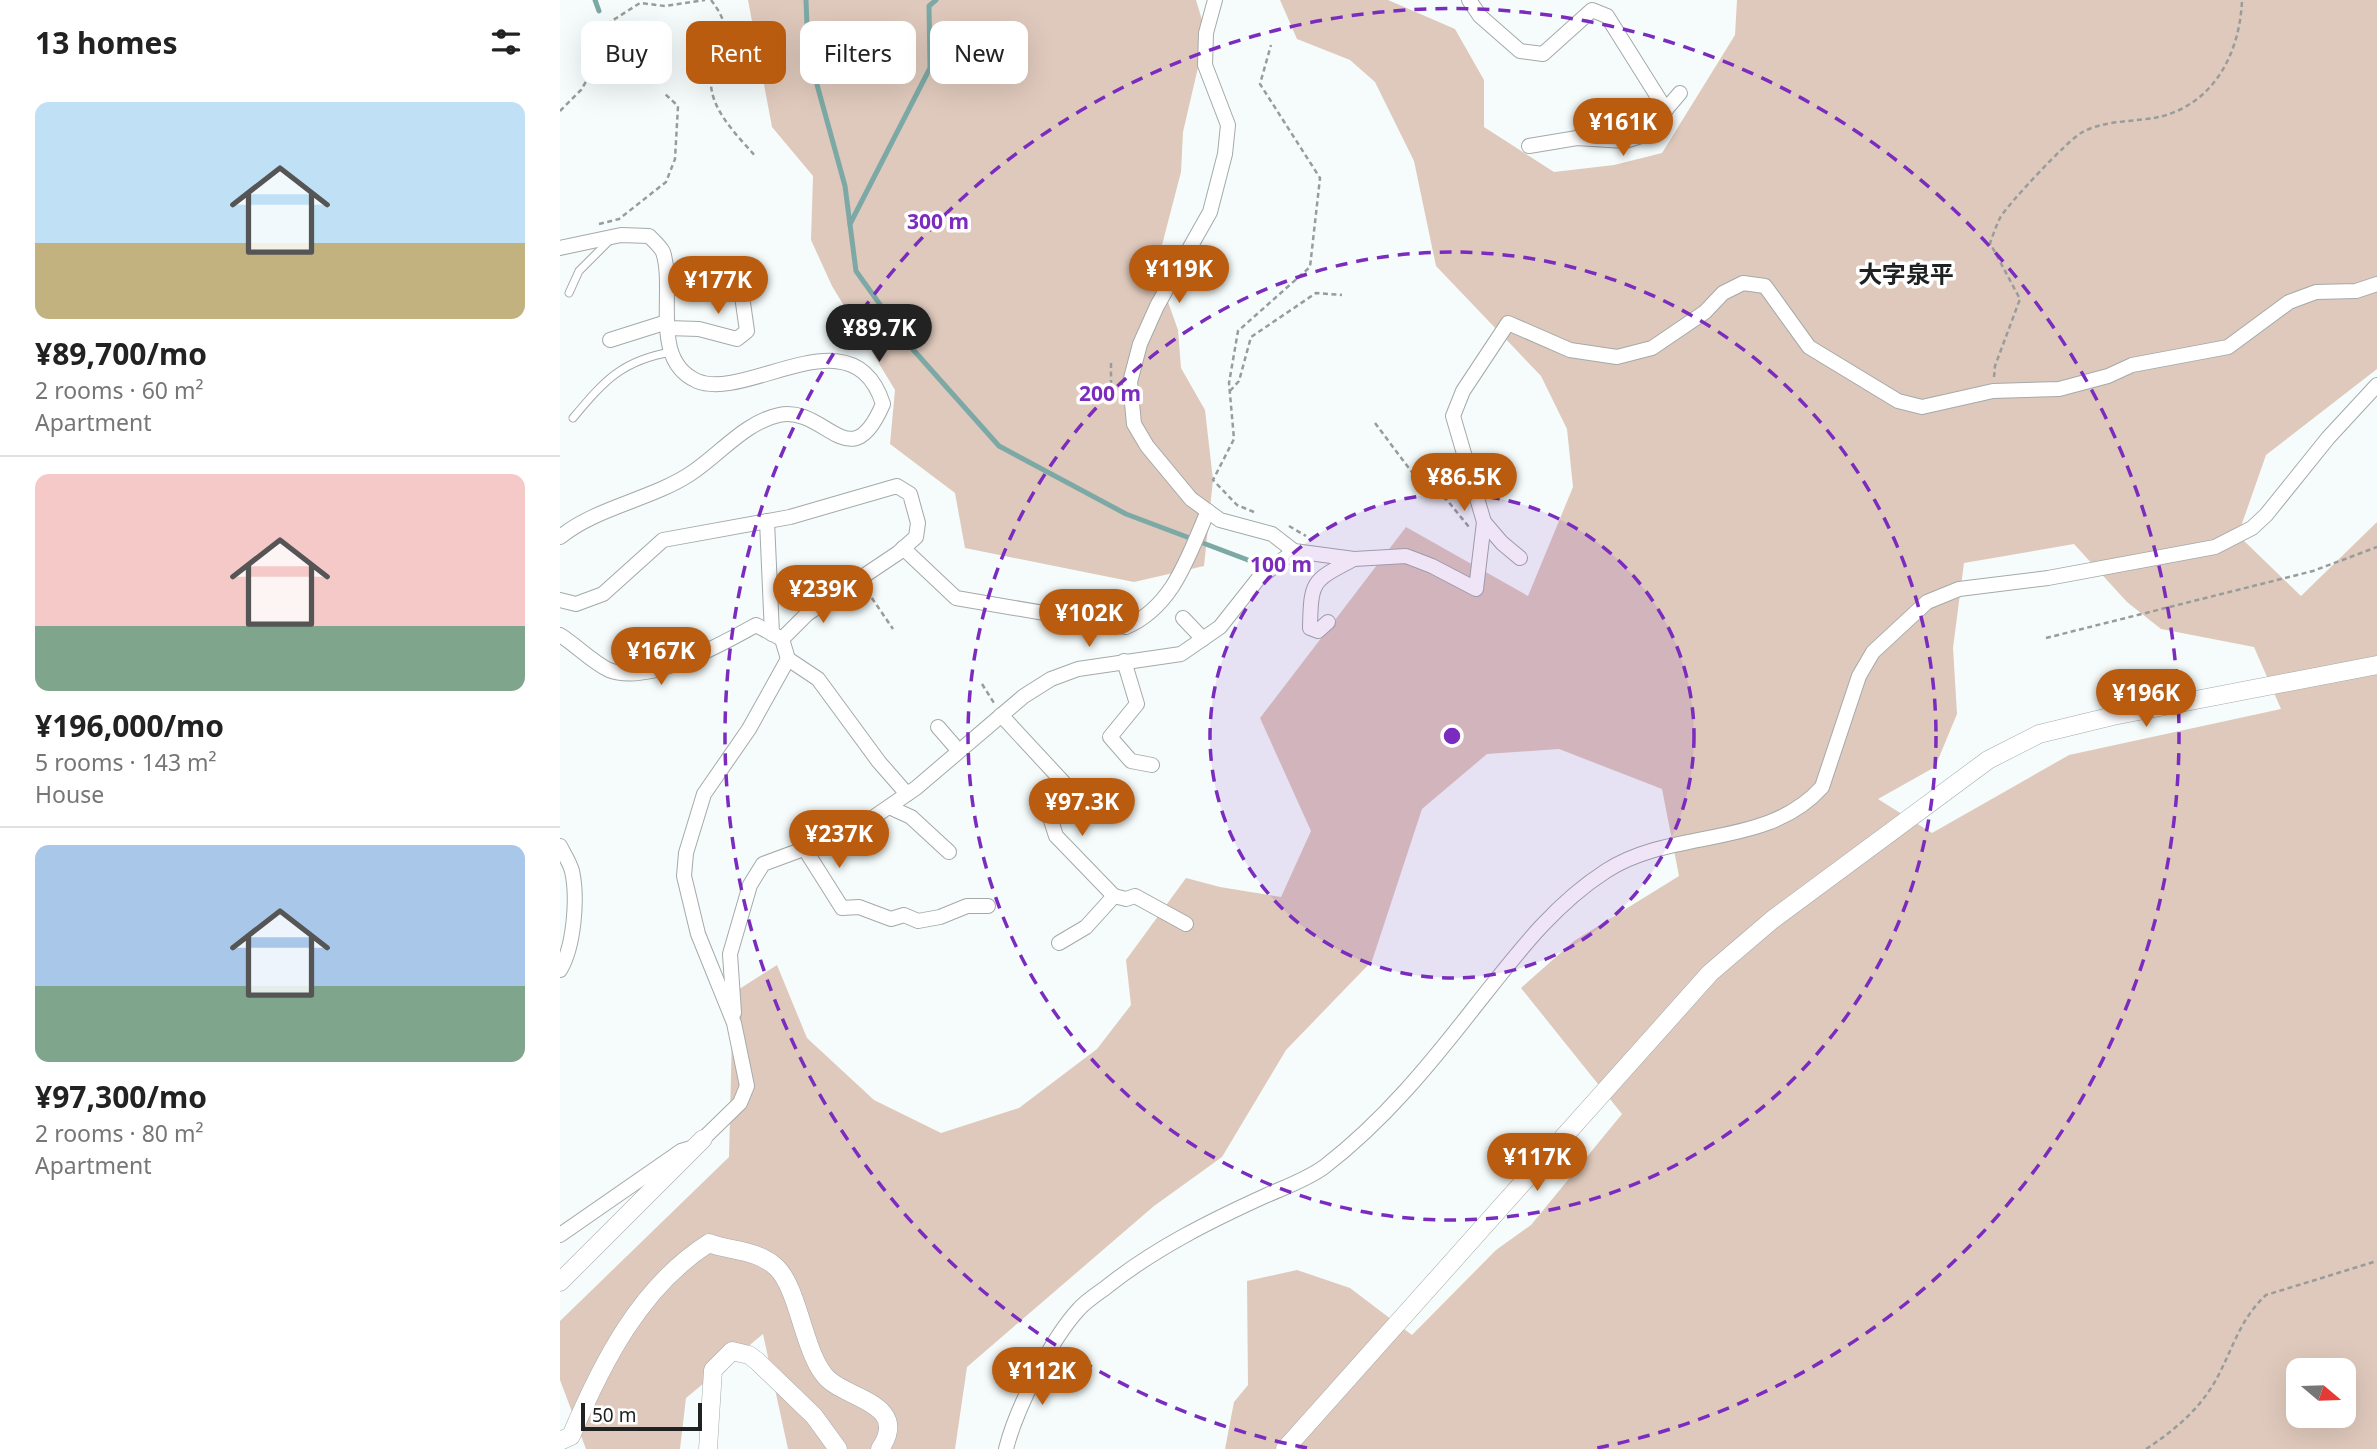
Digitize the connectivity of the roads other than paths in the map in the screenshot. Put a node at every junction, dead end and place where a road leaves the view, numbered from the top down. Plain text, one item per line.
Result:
1 (1216, 0) edge
2 (1469, 0) edge
3 (1680, 93) dead end
4 (1666, 110) junction
5 (1529, 146) dead end
6 (614, 237) junction
7 (560, 248) edge
8 (739, 275) dead end
9 (2377, 284) edge
10 (569, 293) dead end
11 (667, 325) junction
12 (610, 340) dead end
13 (671, 352) junction
14 (2377, 385) edge
15 (573, 418) dead end
16 (1208, 511) junction
17 (767, 521) junction
18 (1484, 522) junction
19 (560, 537) edge
20 (904, 548) junction
21 (1301, 552) junction
22 (1520, 558) dead end
23 (1354, 559) junction
24 (560, 600) edge
25 (1183, 618) dead end
26 (1328, 622) dead end
27 (560, 635) edge
28 (777, 637) junction
29 (1203, 639) junction
30 (788, 659) junction
31 (1124, 662) junction
32 (2377, 665) edge
33 (1001, 715) junction
34 (938, 727) dead end
35 (958, 750) junction
36 (1152, 765) dead end
37 (907, 794) junction
38 (889, 807) junction
39 (560, 846) edge
40 (806, 851) junction
41 (949, 852) dead end
42 (1114, 895) junction
43 (988, 906) dead end
44 (1186, 924) dead end
45 (1059, 943) dead end
46 (560, 970) edge
47 (734, 1023) junction
48 (699, 1143) junction
49 (560, 1235) edge
50 (560, 1282) edge
51 (560, 1441) edge
52 (708, 1449) edge
53 (838, 1449) edge
54 (880, 1449) edge
55 (1006, 1449) edge
56 (1285, 1449) edge

1 - 16 street
2 - 4 street
3 - 4 street
4 - 5 street
6 - 7 street
6 - 10 lane
6 - 11 street
8 - 11 street
9 - 18 street
11 - 12 street
11 - 13 street
13 - 15 lane
13 - 19 street
14 - 55 street
16 - 20 street
16 - 21 street
17 - 20 street
17 - 24 street
17 - 28 street
18 - 22 street
18 - 23 street
20 - 28 street
21 - 23 street
21 - 29 street
23 - 26 street
25 - 29 street
27 - 28 street
28 - 30 street
29 - 31 street
30 - 37 street
30 - 47 street
31 - 33 street
31 - 36 street
32 - 56 street
33 - 35 street
33 - 42 street
34 - 35 street
35 - 37 street
37 - 38 street
38 - 40 street
38 - 41 street
39 - 46 street
40 - 43 street
40 - 47 street
42 - 44 street
42 - 45 street
47 - 48 street
48 - 49 street
48 - 50 street
51 - 54 street
52 - 53 street

